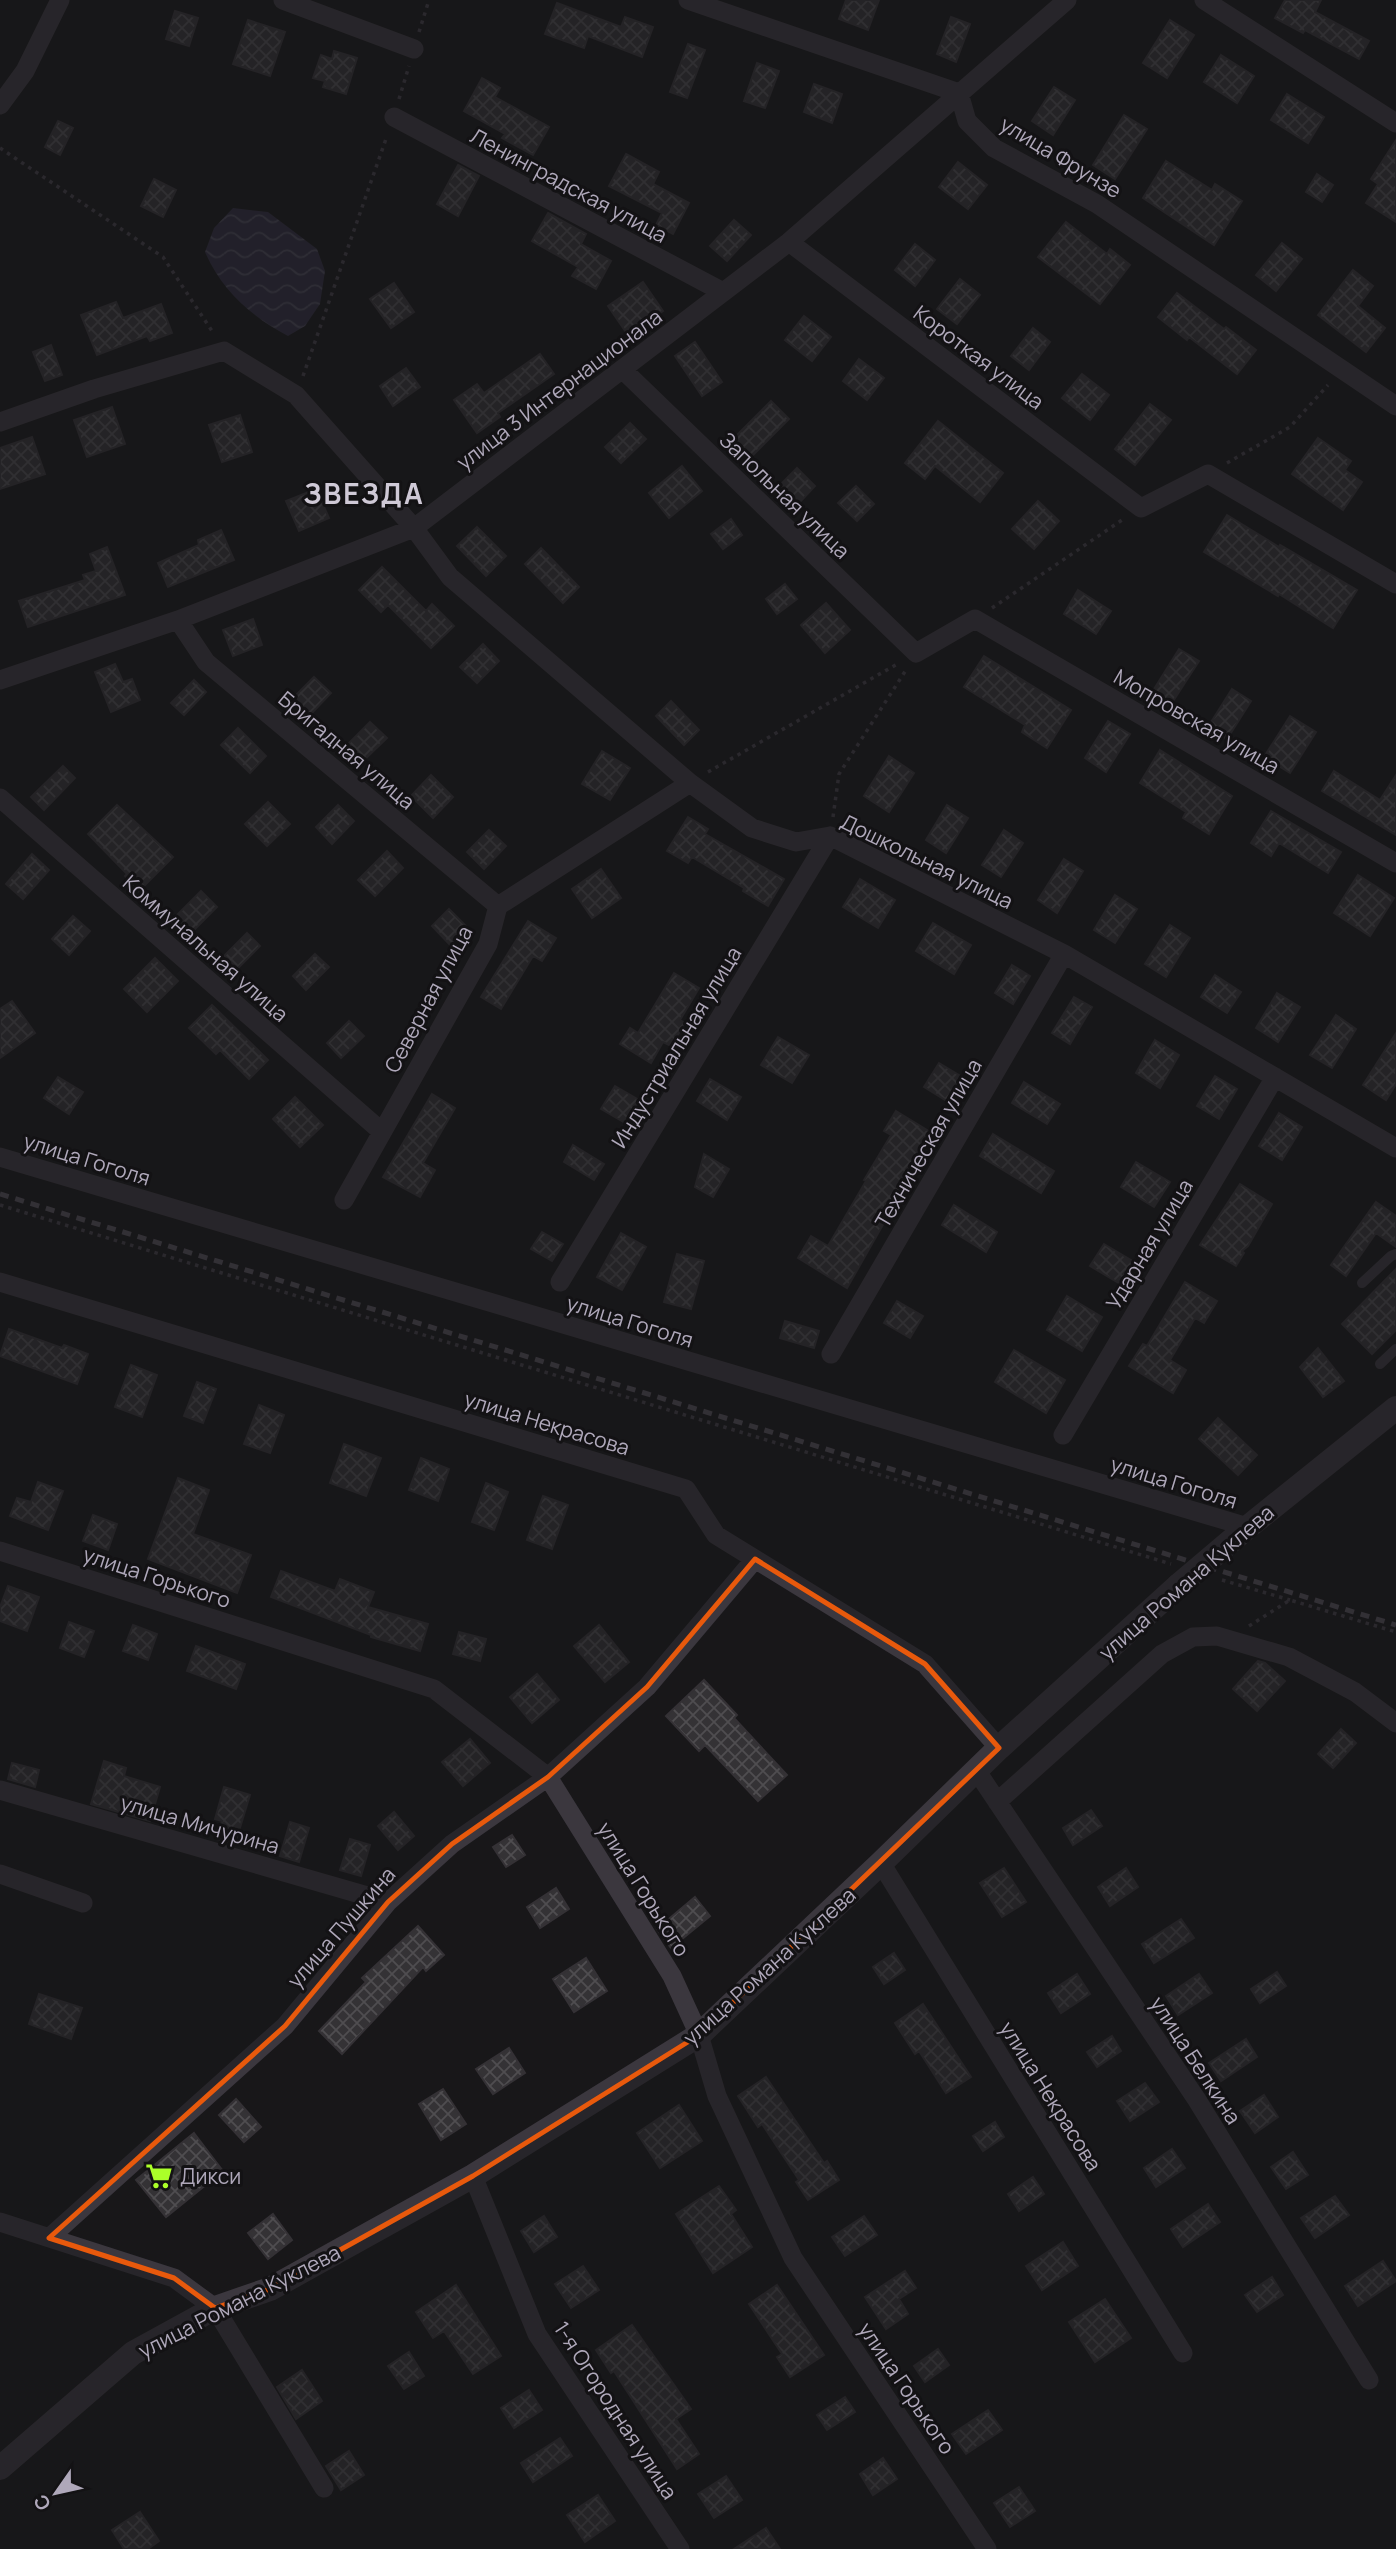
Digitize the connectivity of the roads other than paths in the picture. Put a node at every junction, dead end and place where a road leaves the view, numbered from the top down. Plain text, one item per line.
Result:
1 (60, 0) edge
2 (283, 0) edge
3 (688, 0) edge
4 (1067, 0) edge
5 (1204, 0) edge
6 (414, 49) road end
7 (959, 93) junction
8 (0, 104) edge
9 (394, 117) road end
10 (1396, 123) edge
11 (789, 242) junction
12 (723, 292) junction
13 (622, 369) junction
14 (1396, 406) edge
15 (0, 422) edge
16 (414, 528) junction
17 (1396, 584) edge
18 (975, 619) joint
19 (178, 620) junction
20 (0, 680) edge
21 (690, 783) junction
22 (0, 798) edge
23 (830, 836) junction
24 (1396, 863) edge
25 (498, 906) junction
26 (1064, 954) junction
27 (1275, 1077) junction
28 (381, 1131) junction
29 (1396, 1148) edge
30 (0, 1157) edge
31 (344, 1200) dead end
32 (1396, 1254) edge
33 (0, 1282) edge
34 (560, 1282) dead end
35 (1363, 1283) dead end
36 (1396, 1349) edge
37 (831, 1354) dead end
38 (1380, 1364) dead end
39 (1396, 1408) edge
40 (1063, 1434) dead end
41 (1243, 1532) junction
42 (0, 1551) edge
43 (755, 1559) junction
44 (1396, 1723) edge
45 (999, 1748) junction
46 (976, 1770) junction
47 (548, 1777) junction
48 (0, 1790) edge
49 (997, 1802) junction
50 (881, 1863) junction
51 (0, 1874) edge
52 (388, 1902) junction
53 (83, 1903) dead end
54 (699, 2035) junction
55 (473, 2176) junction
56 (0, 2222) edge
57 (49, 2238) junction
58 (215, 2308) junction
59 (1183, 2353) dead end
60 (1369, 2379) dead end
61 (0, 2468) edge
62 (324, 2488) dead end
63 (680, 2549) edge
64 (987, 2549) edge

1 - 8 street
2 - 6 street
3 - 7 street
4 - 7 street, улица 3 Интернационала
5 - 10 street
7 - 11 street, улица 3 Интернационала
7 - 14 street, улица Фрунзе
9 - 12 street, Ленинградская улица
11 - 12 street, улица 3 Интернационала
11 - 17 street, Короткая улица
12 - 13 street, улица 3 Интернационала
13 - 16 street, улица 3 Интернационала
13 - 18 street, Запольная улица
15 - 16 street, Дошкольная улица
16 - 19 street, улица 3 Интернационала
16 - 21 street, Дошкольная улица
18 - 24 street, Мопровская улица
19 - 20 street, улица 3 Интернационала
19 - 25 street, Бригадная улица
21 - 23 street, Дошкольная улица
21 - 25 street
22 - 28 street, Коммунальная улица
23 - 26 street, Дошкольная улица
23 - 34 street, Индустриальная улица
25 - 28 street, Северная улица
26 - 27 street, Дошкольная улица
26 - 37 street, Техническая улица
27 - 29 street, Дошкольная улица
27 - 40 street, Ударная улица
28 - 31 street, Северная улица
30 - 41 street, улица Гоголя
32 - 35 lane
33 - 43 street, улица Некрасова
36 - 38 lane
39 - 41 street, улица Романа Куклева
41 - 45 street, улица Романа Куклева, bridge
42 - 47 street, улица Горького
43 - 45 street, улица Некрасова
43 - 47 street, улица Пушкина
44 - 49 street
45 - 46 street, улица Романа Куклева
46 - 49 street, улица Белкина
46 - 50 street, улица Романа Куклева
47 - 52 street, улица Пушкина
47 - 54 street, улица Горького
48 - 52 street, улица Мичурина
49 - 60 street, улица Белкина
50 - 54 street, улица Романа Куклева
50 - 59 street, улица Некрасова
51 - 53 street
52 - 57 street, улица Пушкина
54 - 55 street, улица Романа Куклева
54 - 64 street, улица Горького
55 - 58 street, улица Романа Куклева
55 - 63 street, 1-я Огородная улица
56 - 57 street
57 - 58 street
58 - 61 street, улица Романа Куклева
58 - 62 street

